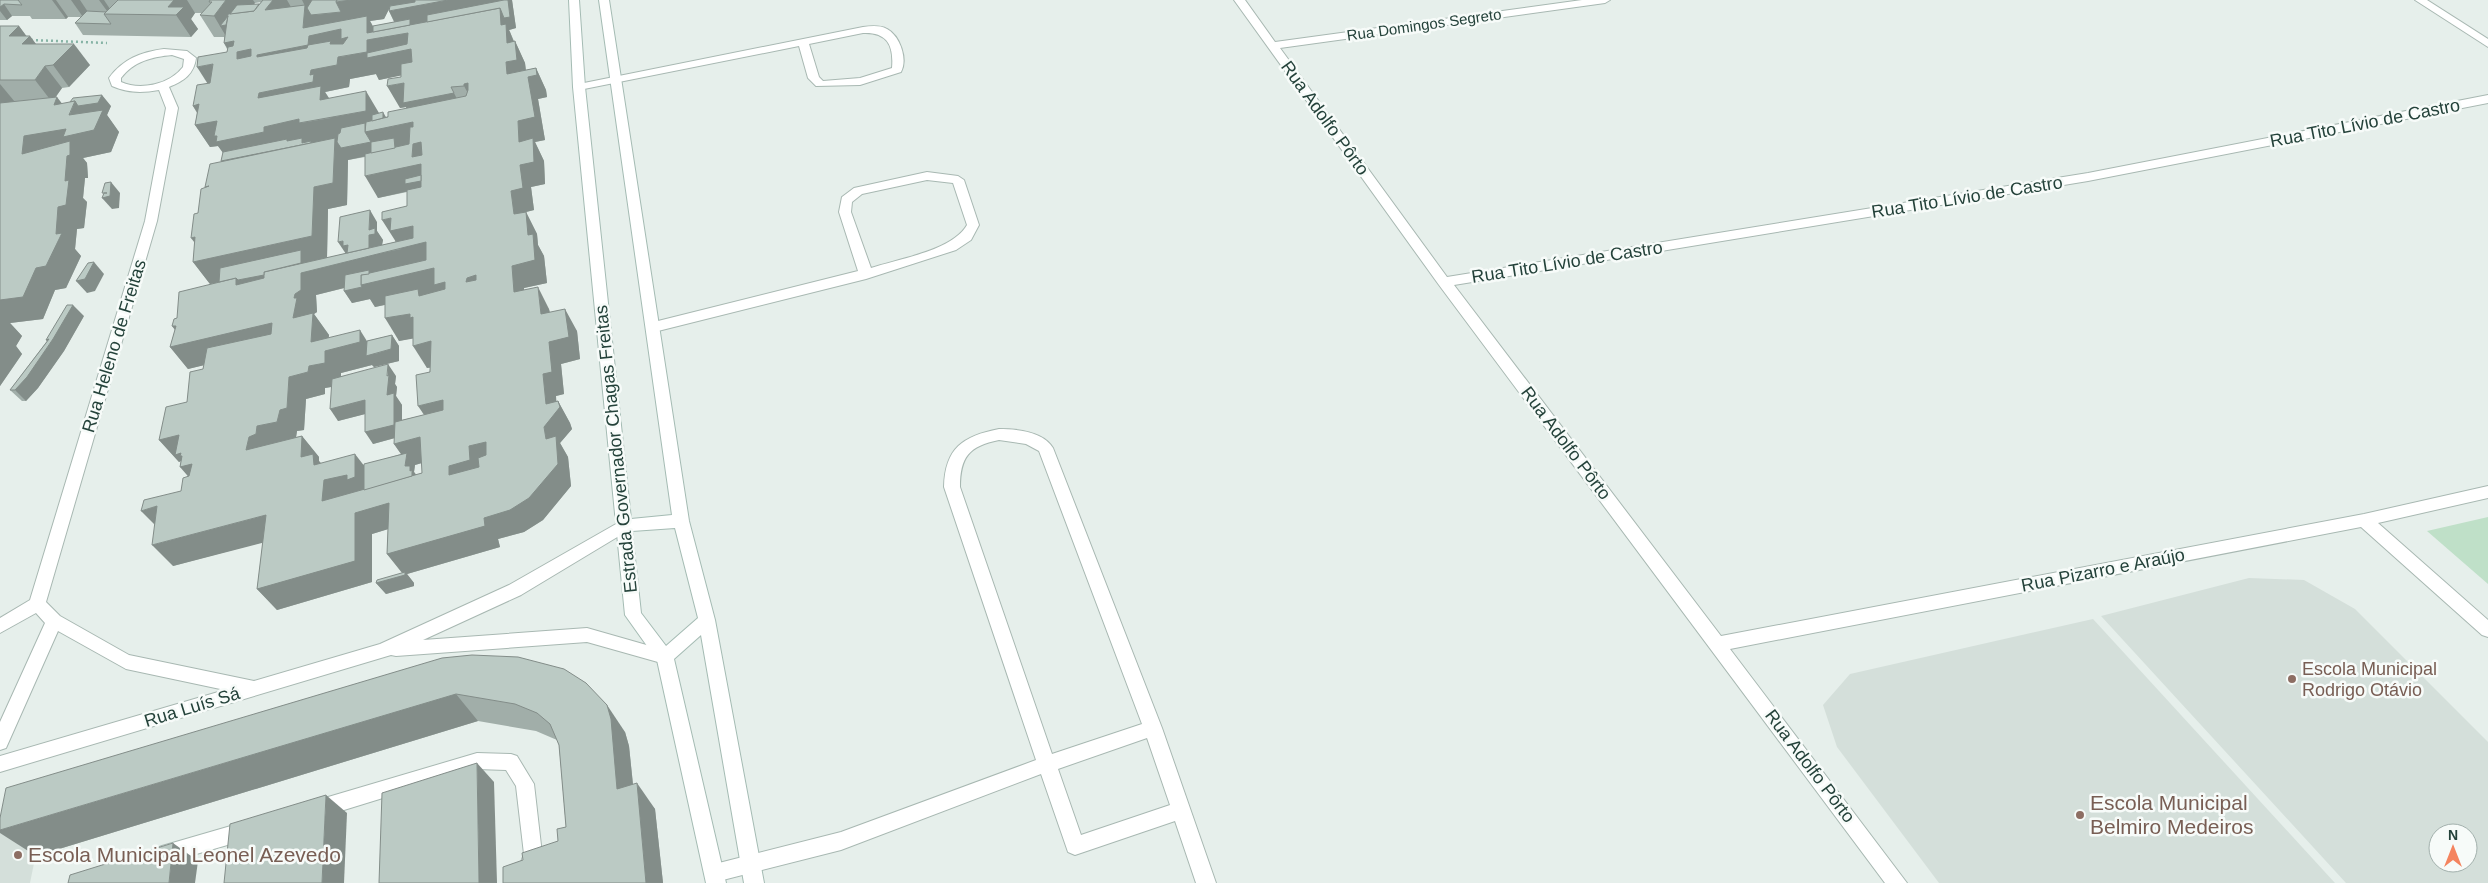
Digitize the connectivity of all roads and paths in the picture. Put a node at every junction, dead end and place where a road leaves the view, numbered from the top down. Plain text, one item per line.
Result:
1 (574, 0) edge
2 (604, 0) edge
3 (1238, 0) edge
4 (1605, 0) edge
5 (2420, 0) edge
6 (28, 40) edge
7 (803, 42) junction
8 (2488, 44) edge
9 (1272, 46) junction
10 (144, 56) junction
11 (614, 80) junction
12 (163, 86) junction
13 (580, 87) junction
14 (2488, 99) edge
15 (866, 274) junction
16 (1444, 282) junction
17 (654, 327) junction
18 (2488, 492) edge
19 (2364, 520) junction
20 (681, 521) junction
21 (623, 526) junction
22 (37, 604) junction
23 (707, 620) junction
24 (54, 621) junction
25 (0, 626) edge
26 (2488, 630) edge
27 (1718, 644) junction
28 (384, 650) junction
29 (665, 657) junction
30 (255, 688) junction
31 (1153, 728) junction
32 (0, 742) edge
33 (0, 764) edge
34 (1047, 764) junction
35 (1181, 810) junction
36 (296, 815) edge
37 (268, 824) edge
38 (144, 861) edge
39 (751, 864) junction
40 (716, 878) edge
41 (523, 883) edge
42 (754, 883) edge
43 (1206, 883) edge
44 (1897, 883) edge

1 - 13 street, Estrada Governador Chagas Freitas
2 - 11 street
3 - 9 street, Rua Adolfo Pôrto
4 - 9 street, Rua Domingos Segreto
5 - 8 street
6 - 10 path
7 - 7 street
7 - 11 street
9 - 16 street, Rua Adolfo Pôrto
10 - 12 street
10 - 12 street
11 - 13 street
11 - 17 street
12 - 22 street, Rua Heleno de Freitas
13 - 21 street, Estrada Governador Chagas Freitas
14 - 16 street, Rua Tito Lívio de Castro
15 - 15 street
15 - 17 street
16 - 27 street, Rua Adolfo Pôrto
17 - 20 street
18 - 19 street, Rua Pizarro e Araújo
19 - 26 street
19 - 27 street, Rua Pizarro e Araújo
20 - 21 street
20 - 23 street
21 - 28 street, Rua Luís Sá
21 - 29 street, Estrada Governador Chagas Freitas
22 - 24 street
22 - 25 street
23 - 29 street
23 - 39 street
24 - 30 street
24 - 32 street
27 - 44 street, Rua Adolfo Pôrto
28 - 29 street, Rua Luís Sá
28 - 30 street, Rua Luís Sá
29 - 40 street, Estrada Governador Chagas Freitas
30 - 33 street, Rua Luís Sá
31 - 34 street
31 - 34 street
31 - 35 street
34 - 35 street
34 - 39 street
35 - 43 street
36 - 41 street
37 - 38 street
39 - 40 street
39 - 42 street

